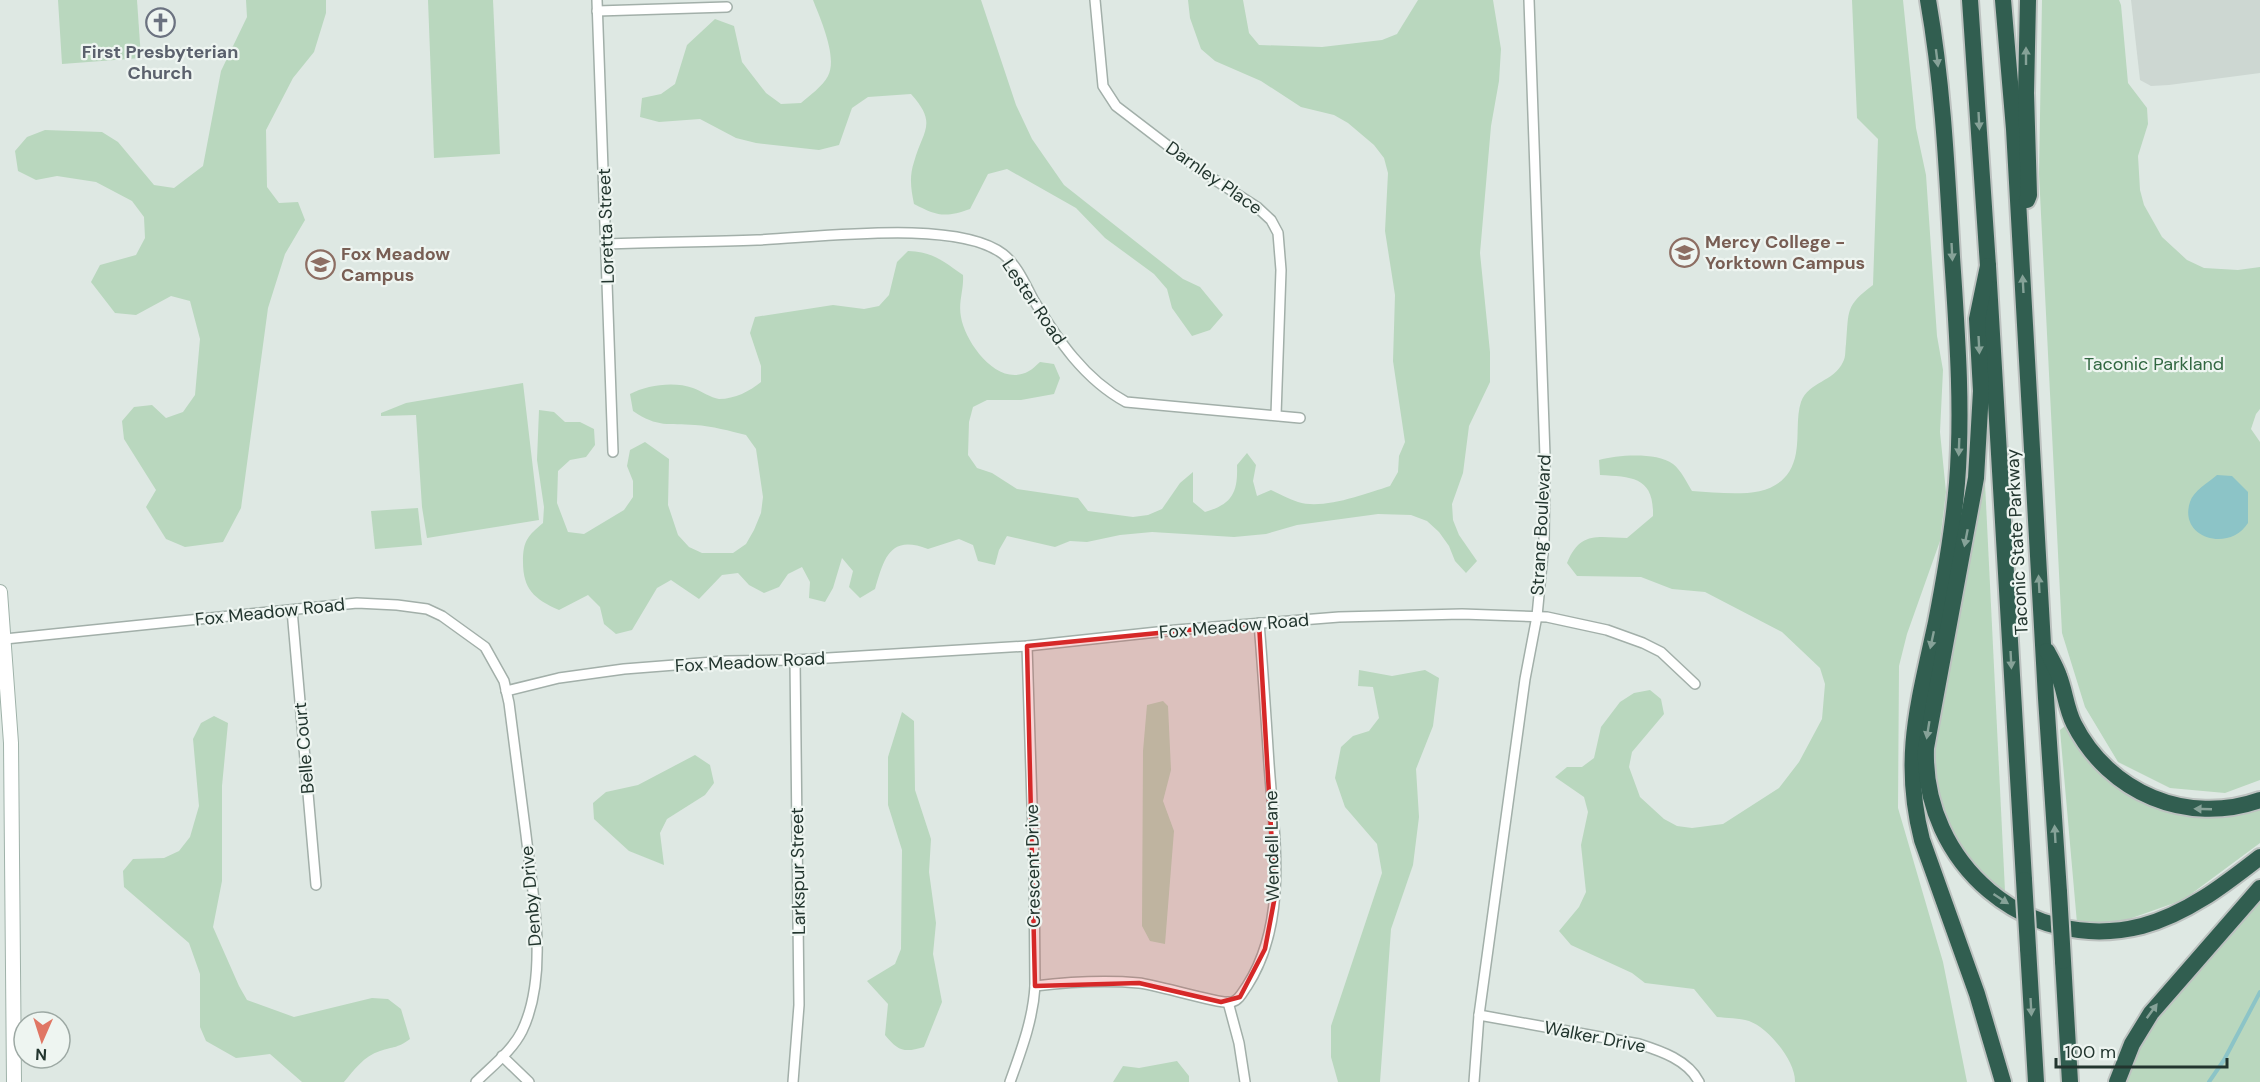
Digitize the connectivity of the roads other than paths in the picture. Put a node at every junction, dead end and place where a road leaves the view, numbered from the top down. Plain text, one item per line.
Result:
1 (597, 0) edge
2 (1095, 0) edge
3 (1529, 0) edge
4 (1928, 0) edge
5 (1970, 0) edge
6 (2003, 0) edge
7 (2028, 0) edge
8 (727, 7) dead end
9 (597, 11) junction
10 (2019, 217) junction
11 (607, 244) junction
12 (1989, 266) junction
13 (1276, 415) junction
14 (1300, 418) dead end
15 (613, 452) dead end
16 (0, 591) edge
17 (292, 610) junction
18 (1536, 616) junction
19 (1259, 624) junction
20 (5, 639) junction
21 (2043, 642) junction
22 (1027, 646) junction
23 (795, 660) junction
24 (1695, 684) dead end
25 (506, 691) junction
26 (5, 743) edge
27 (2260, 800) edge
28 (2260, 857) edge
29 (316, 885) dead end
30 (2260, 888) edge
31 (1035, 986) junction
32 (1228, 1002) junction
33 (1479, 1015) junction
34 (502, 1056) junction
35 (14, 1082) edge
36 (476, 1082) edge
37 (529, 1082) edge
38 (793, 1082) edge
39 (1010, 1082) edge
40 (1245, 1082) edge
41 (1474, 1082) edge
42 (1700, 1082) edge
43 (2003, 1082) edge
44 (2036, 1082) edge
45 (2070, 1082) edge
46 (2117, 1082) edge

1 - 9 street, Loretta Street
2 - 13 street, Darnley Place
3 - 18 street, Strang Boulevard
4 -> 43 highway
5 -> 12 highway, Taconic State Parkway
6 - 10 highway, Taconic State Parkway
10 -> 7 highway
8 - 9 street
9 - 11 street, Loretta Street
21 -> 10 highway, Taconic State Parkway
11 - 13 street, Lester Road
11 - 15 street, Loretta Street
12 -> 28 highway
12 -> 44 highway, Taconic State Parkway, bridge
13 - 14 street, Lester Road
16 - 20 main road
17 - 20 street, Fox Meadow Road
17 - 25 street, Fox Meadow Road
17 - 29 street, Belle Court
18 - 19 street, Fox Meadow Road
18 - 24 street, Fox Meadow Road
18 - 33 street, Strang Boulevard
19 - 22 street, Fox Meadow Road
19 - 32 street, Wendell Lane
20 - 26 main road
27 -> 21 highway
45 -> 21 highway, Taconic State Parkway, bridge
22 - 23 street, Fox Meadow Road
22 - 31 street, Crescent Drive
23 - 25 street, Fox Meadow Road
23 - 38 street, Larkspur Street
25 - 34 street, Denby Drive
26 - 35 main road
46 -> 30 highway
31 - 32 street
31 - 39 street, Crescent Drive
32 - 40 street
33 - 41 street, Strang Boulevard
33 - 42 street, Walker Drive
34 - 36 street, Denby Drive
34 - 37 street

